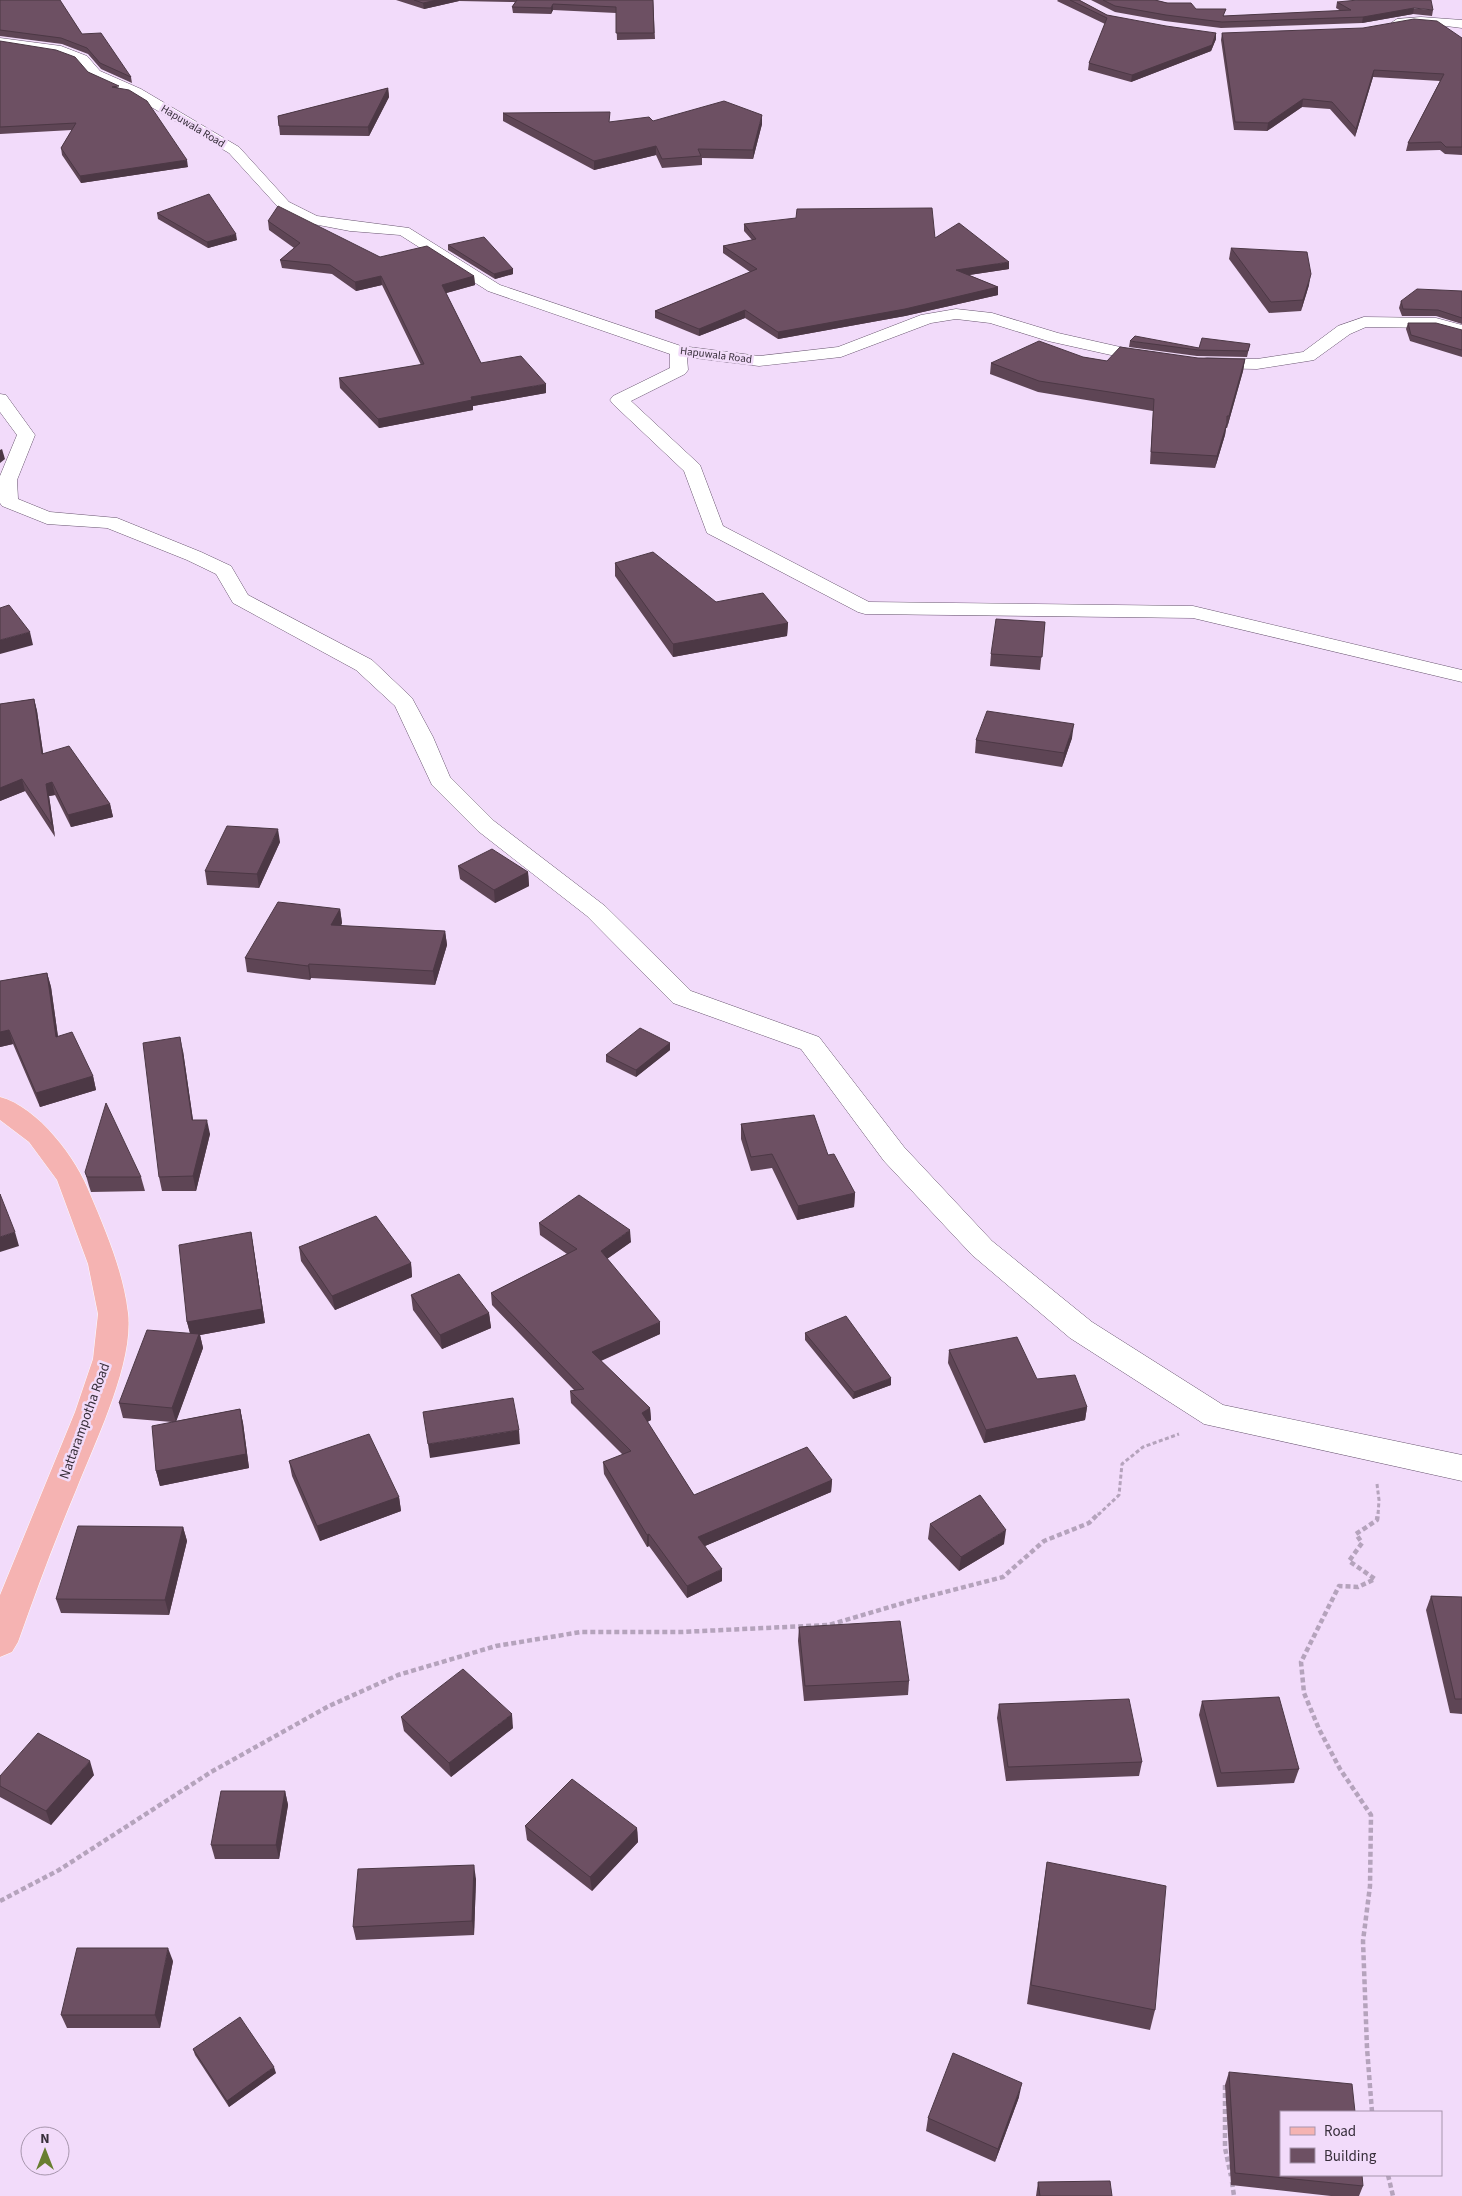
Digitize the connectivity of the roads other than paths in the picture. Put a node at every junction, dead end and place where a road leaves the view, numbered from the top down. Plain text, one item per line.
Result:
1 (1387, 24) edge
2 (1462, 24) edge
3 (0, 42) edge
4 (1462, 330) edge
5 (678, 351) junction
6 (1168, 359) edge
7 (1188, 362) edge
8 (0, 399) edge
9 (1462, 676) edge
10 (0, 1106) edge
11 (1462, 1468) edge
12 (0, 1642) edge

1 - 2 street
3 - 5 street, Hapuwala Road
4 - 7 street
5 - 6 street, Hapuwala Road
5 - 9 street
8 - 11 street
10 - 12 main road, Nattarampotha Road

